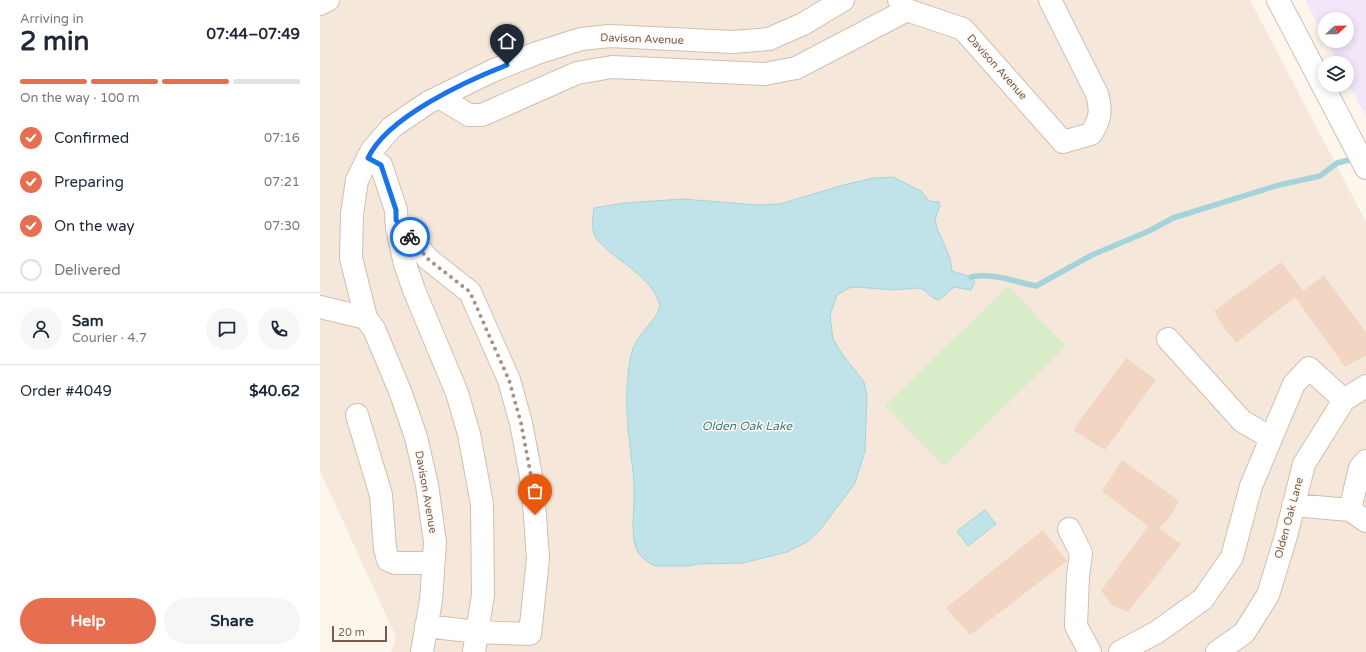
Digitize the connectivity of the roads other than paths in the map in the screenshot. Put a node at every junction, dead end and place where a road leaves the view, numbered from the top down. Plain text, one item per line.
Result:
1 (328, 0) edge
2 (843, 0) edge
3 (1050, 0) edge
4 (1278, 0) edge
5 (320, 4) edge
6 (903, 5) edge
7 (439, 97) junction
8 (368, 158) junction
9 (1366, 168) edge
10 (396, 220) junction
11 (320, 307) edge
12 (366, 318) junction
13 (1168, 339) dead end
14 (1366, 386) edge
15 (1344, 400) junction
16 (357, 415) dead end
17 (1272, 438) junction
18 (1366, 462) edge
19 (1293, 505) junction
20 (1358, 516) edge
21 (1069, 529) dead end
22 (433, 563) junction
23 (426, 626) junction
24 (475, 642) edge
25 (422, 652) edge
26 (1090, 652) edge
27 (1120, 652) edge
28 (1217, 652) edge

1 - 5 street
2 - 7 street, Davison Avenue
3 - 6 street, Davison Avenue
4 - 9 street
6 - 7 street
7 - 8 street, Davison Avenue
8 - 10 street
8 - 12 street, Davison Avenue
10 - 24 street
10 - 24 street
11 - 12 street
12 - 22 street, Davison Avenue
13 - 17 street
14 - 15 street, Olden Oak Lane
15 - 17 street
15 - 19 street, Olden Oak Lane
16 - 22 street
17 - 27 street
18 - 20 street
19 - 20 street
19 - 28 street, Olden Oak Lane
21 - 26 street
22 - 23 street, Davison Avenue
23 - 24 street
23 - 25 street, Davison Avenue

